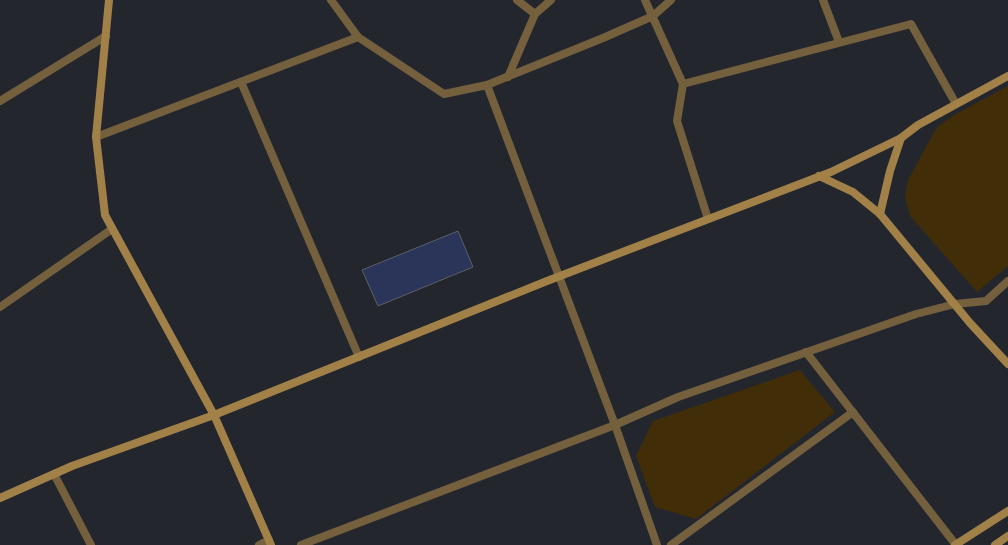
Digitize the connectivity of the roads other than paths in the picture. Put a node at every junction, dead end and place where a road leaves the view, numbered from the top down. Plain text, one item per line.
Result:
1 (109, 0) edge
2 (331, 0) edge
3 (518, 0) edge
4 (551, 0) edge
5 (645, 0) edge
6 (671, 0) edge
7 (823, 0) edge
8 (536, 14) junction
9 (653, 16) junction
10 (106, 36) junction
11 (358, 37) junction
12 (839, 42) junction
13 (1008, 76) edge
14 (508, 77) junction
15 (241, 82) junction
16 (683, 84) junction
17 (487, 85) junction
18 (0, 101) edge
19 (956, 104) junction
20 (96, 137) junction
21 (900, 138) junction
22 (819, 176) junction
23 (880, 214) junction
24 (708, 219) junction
25 (112, 229) junction
26 (558, 277) junction
27 (1008, 281) edge
28 (955, 304) junction
29 (0, 306) edge
30 (806, 352) junction
31 (359, 357) junction
32 (1008, 364) edge
33 (853, 412) junction
34 (214, 415) junction
35 (614, 425) junction
36 (54, 474) junction
37 (0, 498) edge
38 (1008, 511) edge
39 (1008, 536) edge
40 (270, 543) edge
41 (91, 545) edge
42 (259, 545) edge
43 (301, 545) edge
44 (657, 545) edge
45 (671, 545) edge
46 (956, 545) edge
47 (995, 545) edge

1 - 10 street
2 - 11 street
3 - 8 street
4 - 8 street
5 - 9 street
6 - 9 street
7 - 12 street
8 - 14 street
9 - 14 street
9 - 16 street
10 - 18 street
10 - 20 street
11 - 15 street
11 - 17 street
12 - 16 street
12 - 19 street
13 - 19 street
14 - 17 street
15 - 20 street
15 - 31 street
16 - 24 street
17 - 26 street
19 - 21 street
20 - 25 street
21 - 22 street
21 - 23 street
22 - 23 street
22 - 24 street
23 - 28 street
24 - 26 street
25 - 29 street
25 - 34 street
26 - 31 street
26 - 35 street
27 - 28 street
28 - 30 street
28 - 32 street
30 - 33 street
30 - 35 street
31 - 34 street
33 - 45 street
33 - 46 street
34 - 36 street
34 - 40 street
35 - 43 street
35 - 44 street
36 - 37 street
36 - 41 street
38 - 46 street
39 - 47 street
40 - 42 street

